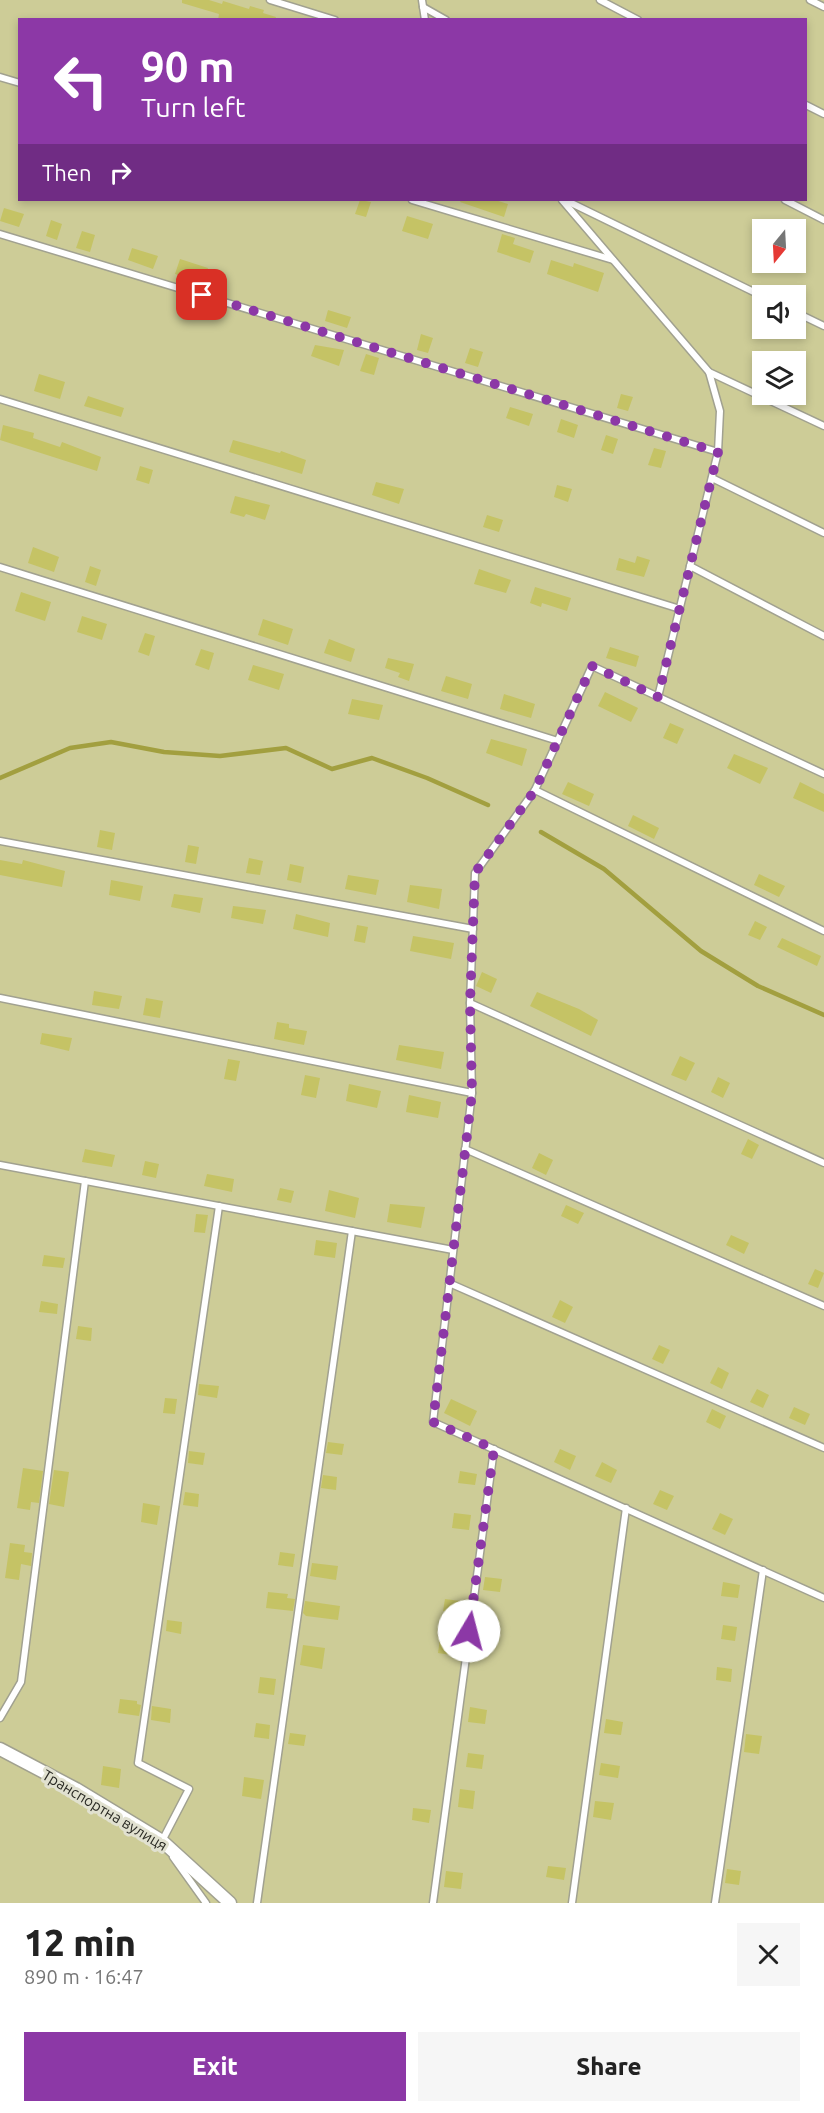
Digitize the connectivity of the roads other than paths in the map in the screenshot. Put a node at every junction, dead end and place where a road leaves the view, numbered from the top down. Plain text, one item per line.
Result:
1 (270, 0) edge
2 (600, 0) edge
3 (810, 0) edge
4 (423, 4) edge
5 (824, 7) edge
6 (328, 18) edge
7 (443, 18) edge
8 (634, 18) edge
9 (0, 77) edge
10 (18, 82) edge
11 (807, 106) edge
12 (824, 114) edge
13 (415, 201) edge
14 (565, 201) edge
15 (566, 201) edge
16 (787, 201) edge
17 (824, 220) edge
18 (0, 234) edge
19 (614, 260) junction
20 (752, 291) edge
21 (806, 317) edge
22 (824, 326) edge
23 (709, 372) junction
24 (0, 399) edge
25 (824, 426) edge
26 (718, 452) junction
27 (712, 478) junction
28 (824, 533) edge
29 (690, 566) junction
30 (0, 567) edge
31 (680, 609) junction
32 (824, 636) edge
33 (658, 697) junction
34 (558, 741) junction
35 (824, 774) edge
36 (535, 790) junction
37 (0, 841) edge
38 (473, 928) junction
39 (824, 931) edge
40 (0, 998) edge
41 (470, 1003) junction
42 (472, 1093) junction
43 (465, 1149) junction
44 (824, 1163) edge
45 (0, 1165) edge
46 (85, 1181) junction
47 (219, 1206) junction
48 (352, 1231) junction
49 (453, 1250) junction
50 (449, 1283) junction
51 (824, 1306) edge
52 (824, 1448) edge
53 (494, 1449) junction
54 (626, 1508) junction
55 (764, 1570) junction
56 (824, 1598) edge
57 (0, 1718) edge
58 (0, 1749) edge
59 (162, 1841) junction
60 (206, 1903) edge
61 (230, 1903) edge
62 (257, 1903) edge
63 (433, 1903) edge
64 (572, 1903) edge
65 (715, 1903) edge

1 - 6 lane
2 - 8 lane
3 - 5 lane
4 - 7 lane
9 - 10 lane
11 - 12 lane
13 - 19 lane
14 - 19 lane
15 - 20 lane
16 - 17 lane
18 - 26 lane
19 - 23 lane
21 - 22 lane
23 - 25 lane
23 - 26 lane
24 - 31 lane
26 - 27 lane
27 - 28 lane
27 - 29 lane
29 - 31 lane
29 - 32 lane
30 - 34 lane
31 - 33 lane
33 - 34 lane
33 - 35 lane
34 - 36 lane
36 - 38 lane
36 - 39 lane
37 - 38 lane
38 - 41 lane
40 - 42 lane
41 - 42 lane
41 - 44 lane
42 - 43 lane
43 - 49 lane
43 - 51 lane
45 - 46 lane
46 - 47 lane
46 - 57 lane
47 - 48 lane
47 - 59 lane
48 - 49 lane
48 - 62 lane
49 - 50 lane
50 - 52 lane
50 - 53 lane
53 - 54 lane
53 - 63 lane
54 - 55 lane
54 - 64 lane
55 - 56 lane
55 - 65 lane
58 - 59 street, Транспортна вулиця
59 - 60 lane
59 - 61 street, Транспортна вулиця

